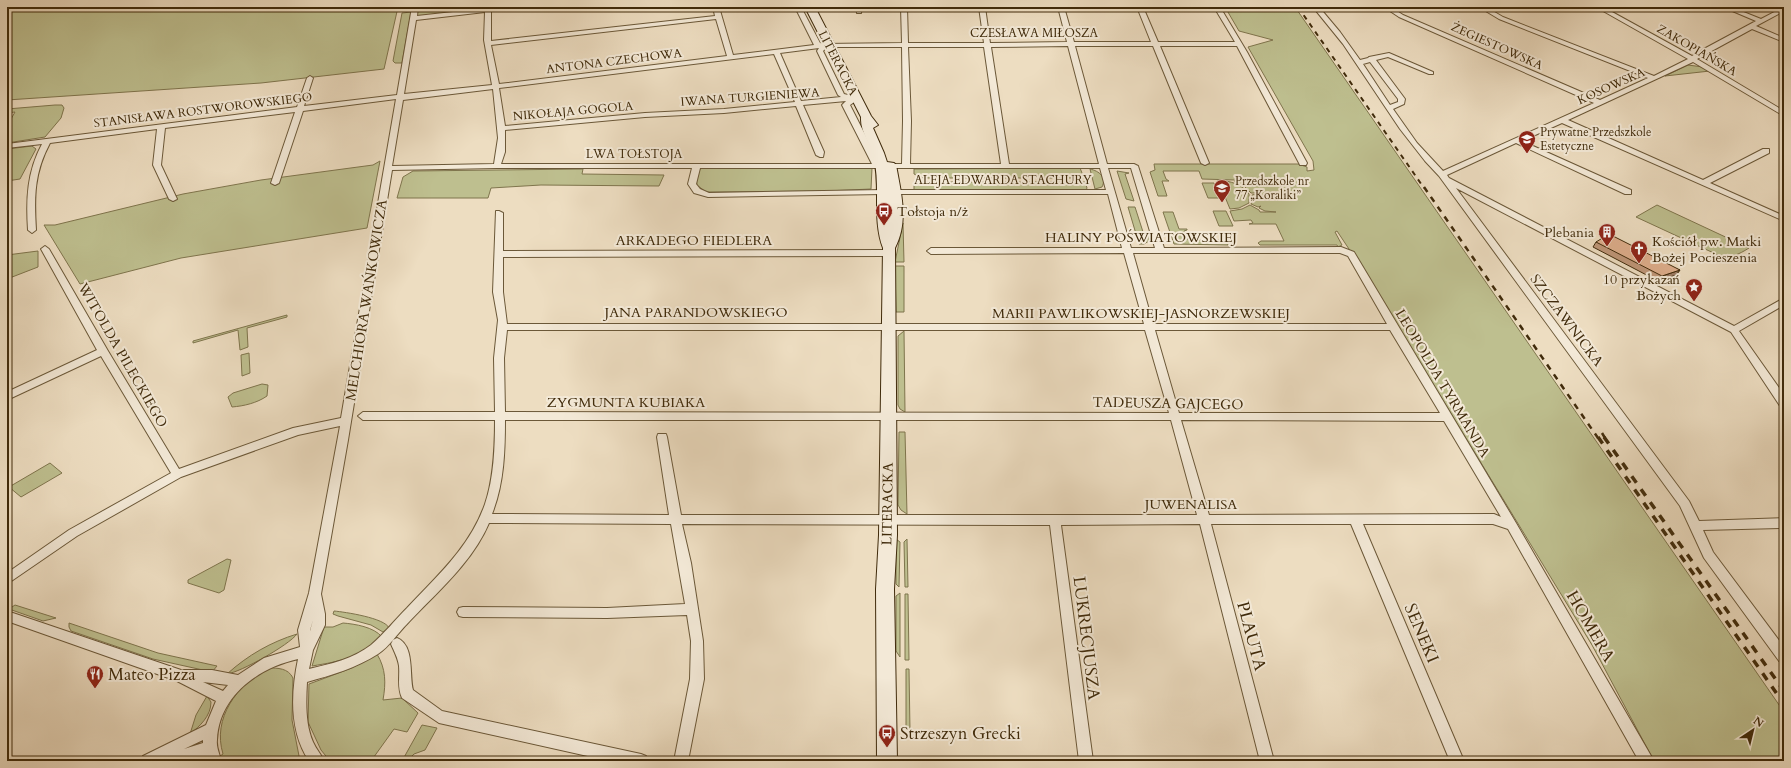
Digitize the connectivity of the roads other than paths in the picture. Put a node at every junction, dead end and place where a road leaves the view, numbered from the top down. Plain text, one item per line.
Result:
1 (415, 7) edge
2 (516, 7) edge
3 (716, 7) edge
4 (798, 7) edge
5 (810, 7) edge
6 (904, 7) edge
7 (982, 7) edge
8 (1061, 7) edge
9 (1140, 7) edge
10 (1217, 7) edge
11 (1316, 7) edge
12 (1387, 7) edge
13 (1482, 7) edge
14 (1599, 7) edge
15 (1726, 7) edge
16 (1784, 9) edge
17 (488, 10) junction
18 (719, 17) junction
19 (413, 18) junction
20 (1761, 21) junction
21 (1751, 26) junction
22 (1784, 40) edge
23 (488, 44) junction
24 (905, 44) junction
25 (986, 44) junction
26 (1071, 44) junction
27 (1154, 44) junction
28 (1239, 44) junction
29 (828, 45) junction
30 (777, 53) junction
31 (731, 58) junction
32 (1371, 58) junction
33 (1692, 59) junction
34 (1358, 63) junction
35 (1431, 73) dead end
36 (310, 78) dead end
37 (1654, 78) junction
38 (496, 87) junction
39 (401, 97) junction
40 (854, 99) junction
41 (1601, 103) junction
42 (799, 105) junction
43 (1388, 109) junction
44 (300, 110) junction
45 (1784, 114) edge
46 (645, 115) joint
47 (1562, 120) junction
48 (161, 127) junction
49 (502, 128) junction
50 (47, 141) junction
51 (1517, 141) junction
52 (7, 146) edge
53 (1766, 151) dead end
54 (820, 155) dead end
55 (1205, 163) dead end
56 (1303, 163) dead end
57 (496, 166) junction
58 (697, 166) junction
59 (883, 166) junction
60 (906, 166) junction
61 (1005, 166) junction
62 (1104, 166) junction
63 (388, 168) junction
64 (1443, 177) junction
65 (275, 182) dead end
66 (1704, 183) junction
67 (890, 192) junction
68 (1111, 192) junction
69 (1628, 192) dead end
70 (173, 199) dead end
71 (498, 213) dead end
72 (1784, 219) edge
73 (32, 230) dead end
74 (45, 249) dead end
75 (889, 250) junction
76 (1160, 250) junction
77 (931, 251) dead end
78 (1128, 251) junction
79 (498, 254) junction
80 (1351, 254) joint
81 (1784, 300) edge
82 (889, 326) junction
83 (503, 327) junction
84 (1393, 327) junction
85 (1150, 328) junction
86 (1734, 330) junction
87 (103, 351) junction
88 (7, 396) edge
89 (1784, 403) edge
90 (363, 416) dead end
91 (499, 416) junction
92 (888, 416) junction
93 (1174, 416) junction
94 (1448, 417) junction
95 (346, 421) junction
96 (662, 438) dead end
97 (177, 474) junction
98 (485, 518) junction
99 (1204, 519) junction
100 (1355, 519) junction
101 (888, 520) junction
102 (1055, 520) junction
103 (676, 521) junction
104 (1784, 522) edge
105 (1512, 526) junction
106 (1694, 526) junction
107 (7, 579) edge
108 (692, 609) junction
109 (463, 612) dead end
110 (7, 616) edge
111 (397, 644) dead end
112 (307, 651) junction
113 (1784, 657) edge
114 (181, 676) junction
115 (302, 677) junction
116 (241, 681) junction
117 (225, 698) junction
118 (211, 729) junction
119 (212, 754) edge
120 (148, 761) edge
121 (164, 761) edge
122 (317, 761) edge
123 (641, 761) edge
124 (681, 761) edge
125 (887, 761) edge
126 (1086, 761) edge
127 (1267, 761) edge
128 (1457, 761) edge
129 (1647, 761) edge

1 - 19 street, MELCHIORA WAŃKOWICZA
2 - 17 street
3 - 18 street
4 - 29 street
5 - 29 street, LITERACKA
6 - 24 street
7 - 25 street
8 - 26 street, PLAUTA
9 - 27 street
10 - 28 street
11 - 34 street, SZCZAWNICKA
12 - 41 street, ŻEGIESTOWSKA
13 - 37 street
14 - 33 street, ZAKOPIAŃSKA
15 - 20 street
16 - 20 street, KOSOWSKA
17 - 19 street
17 - 23 street
18 - 23 street
18 - 31 street
19 - 39 street, MELCHIORA WAŃKOWICZA
20 - 21 street, KOSOWSKA
21 - 22 street
21 - 33 street, KOSOWSKA
23 - 38 street
24 - 25 street, CZESŁAWA MIŁOSZA
24 - 29 street, CZESŁAWA MIŁOSZA
24 - 60 street
25 - 26 street, CZESŁAWA MIŁOSZA
25 - 61 street
26 - 27 street, CZESŁAWA MIŁOSZA
26 - 62 street, PLAUTA
27 - 28 street, CZESŁAWA MIŁOSZA
27 - 55 street
28 - 56 street
29 - 30 street, ANTONA CZECHOWA
29 - 40 street, LITERACKA
30 - 31 street, ANTONA CZECHOWA
30 - 42 street
31 - 38 street, ANTONA CZECHOWA
32 - 34 street
32 - 35 street
32 - 43 street
33 - 37 street, KOSOWSKA
33 - 45 street, ZAKOPIAŃSKA
34 - 43 street, SZCZAWNICKA
36 - 44 street
37 - 41 street, KOSOWSKA
38 - 39 street, ANTONA CZECHOWA
38 - 49 street
39 - 44 street, STANISŁAWA ROSTWOROWSKIEGO
39 - 63 street, MELCHIORA WAŃKOWICZA
40 - 42 street, IWANA TURGIENIEWA
40 - 59 street, LITERACKA
40 - 59 street
41 - 47 street, KOSOWSKA
42 - 46 street, IWANA TURGIENIEWA
42 - 54 street
43 - 64 street, SZCZAWNICKA
44 - 48 street, STANISŁAWA ROSTWOROWSKIEGO
44 - 65 street
46 - 49 street, NIKOŁAJA GOGOLA
47 - 51 street, KOSOWSKA
47 - 66 street
48 - 50 street, STANISŁAWA ROSTWOROWSKIEGO
48 - 70 street
49 - 57 street
50 - 52 street, STANISŁAWA ROSTWOROWSKIEGO
50 - 73 street
51 - 64 street, KOSOWSKA
51 - 69 street
53 - 66 street
57 - 58 street, LWA TOŁSTOJA
57 - 63 street, LWA TOŁSTOJA
58 - 59 street, LWA TOŁSTOJA
58 - 67 street, ALEJA EDWARDA STACHURY
59 - 60 street, ALEJA EDWARDA STACHURY
59 - 67 street, LITERACKA
60 - 61 street, ALEJA EDWARDA STACHURY
61 - 62 street, ALEJA EDWARDA STACHURY
62 - 68 street, PLAUTA
62 - 76 street, ALEJA EDWARDA STACHURY
63 - 95 street, MELCHIORA WAŃKOWICZA
64 - 86 street
64 - 106 street, SZCZAWNICKA
66 - 72 street
67 - 68 street, ALEJA EDWARDA STACHURY
67 - 75 street, LITERACKA
68 - 78 street, PLAUTA
71 - 79 street
74 - 87 street, WITOLDA PILECKIEGO
75 - 79 street, ARKADEGO FIEDLERA
75 - 82 street, LITERACKA
76 - 78 street, HALINY POŚWIATOWSKIEJ
76 - 80 street, HALINY POŚWIATOWSKIEJ
77 - 78 street, HALINY POŚWIATOWSKIEJ
78 - 85 street, PLAUTA
79 - 83 street
80 - 84 street, LEOPOLDA TYRMANDA
81 - 86 street
82 - 83 street, JANA PARANDOWSKIEGO
82 - 85 street, MARII PAWLIKOWSKIEJ-JASNORZEWSKIEJ
82 - 92 street, LITERACKA
83 - 91 street
84 - 85 street, MARII PAWLIKOWSKIEJ-JASNORZEWSKIEJ
84 - 94 street, LEOPOLDA TYRMANDA
85 - 93 street, PLAUTA
86 - 89 street
87 - 88 street
87 - 97 street, WITOLDA PILECKIEGO
90 - 91 street, ZYGMUNTA KUBIAKA
91 - 92 street, ZYGMUNTA KUBIAKA
91 - 98 street
92 - 93 street, TADEUSZA GAJCEGO
92 - 101 street, LITERACKA
93 - 94 street, TADEUSZA GAJCEGO
93 - 99 street, PLAUTA
94 - 105 street, LEOPOLDA TYRMANDA
95 - 97 street
95 - 112 street, MELCHIORA WAŃKOWICZA
96 - 103 street
97 - 107 street
98 - 103 street, JUWENALISA
98 - 115 street
99 - 100 street, JUWENALISA
99 - 102 street, JUWENALISA
99 - 127 street, PLAUTA
100 - 105 street, JUWENALISA
100 - 128 street, SENEKI
101 - 102 street, JUWENALISA
101 - 103 street, JUWENALISA
101 - 125 street, LITERACKA
102 - 126 street, LUKRECJUSZA
103 - 108 street
104 - 106 street
105 - 129 street, HOMERA
106 - 113 street, SZCZAWNICKA
108 - 109 street
108 - 124 street
110 - 114 street
111 - 123 street
112 - 115 street, MELCHIORA WAŃKOWICZA
112 - 116 street
114 - 116 street
114 - 117 street
115 - 122 street, MELCHIORA WAŃKOWICZA
116 - 117 street
117 - 118 street
118 - 119 street
118 - 120 street
119 - 121 street

